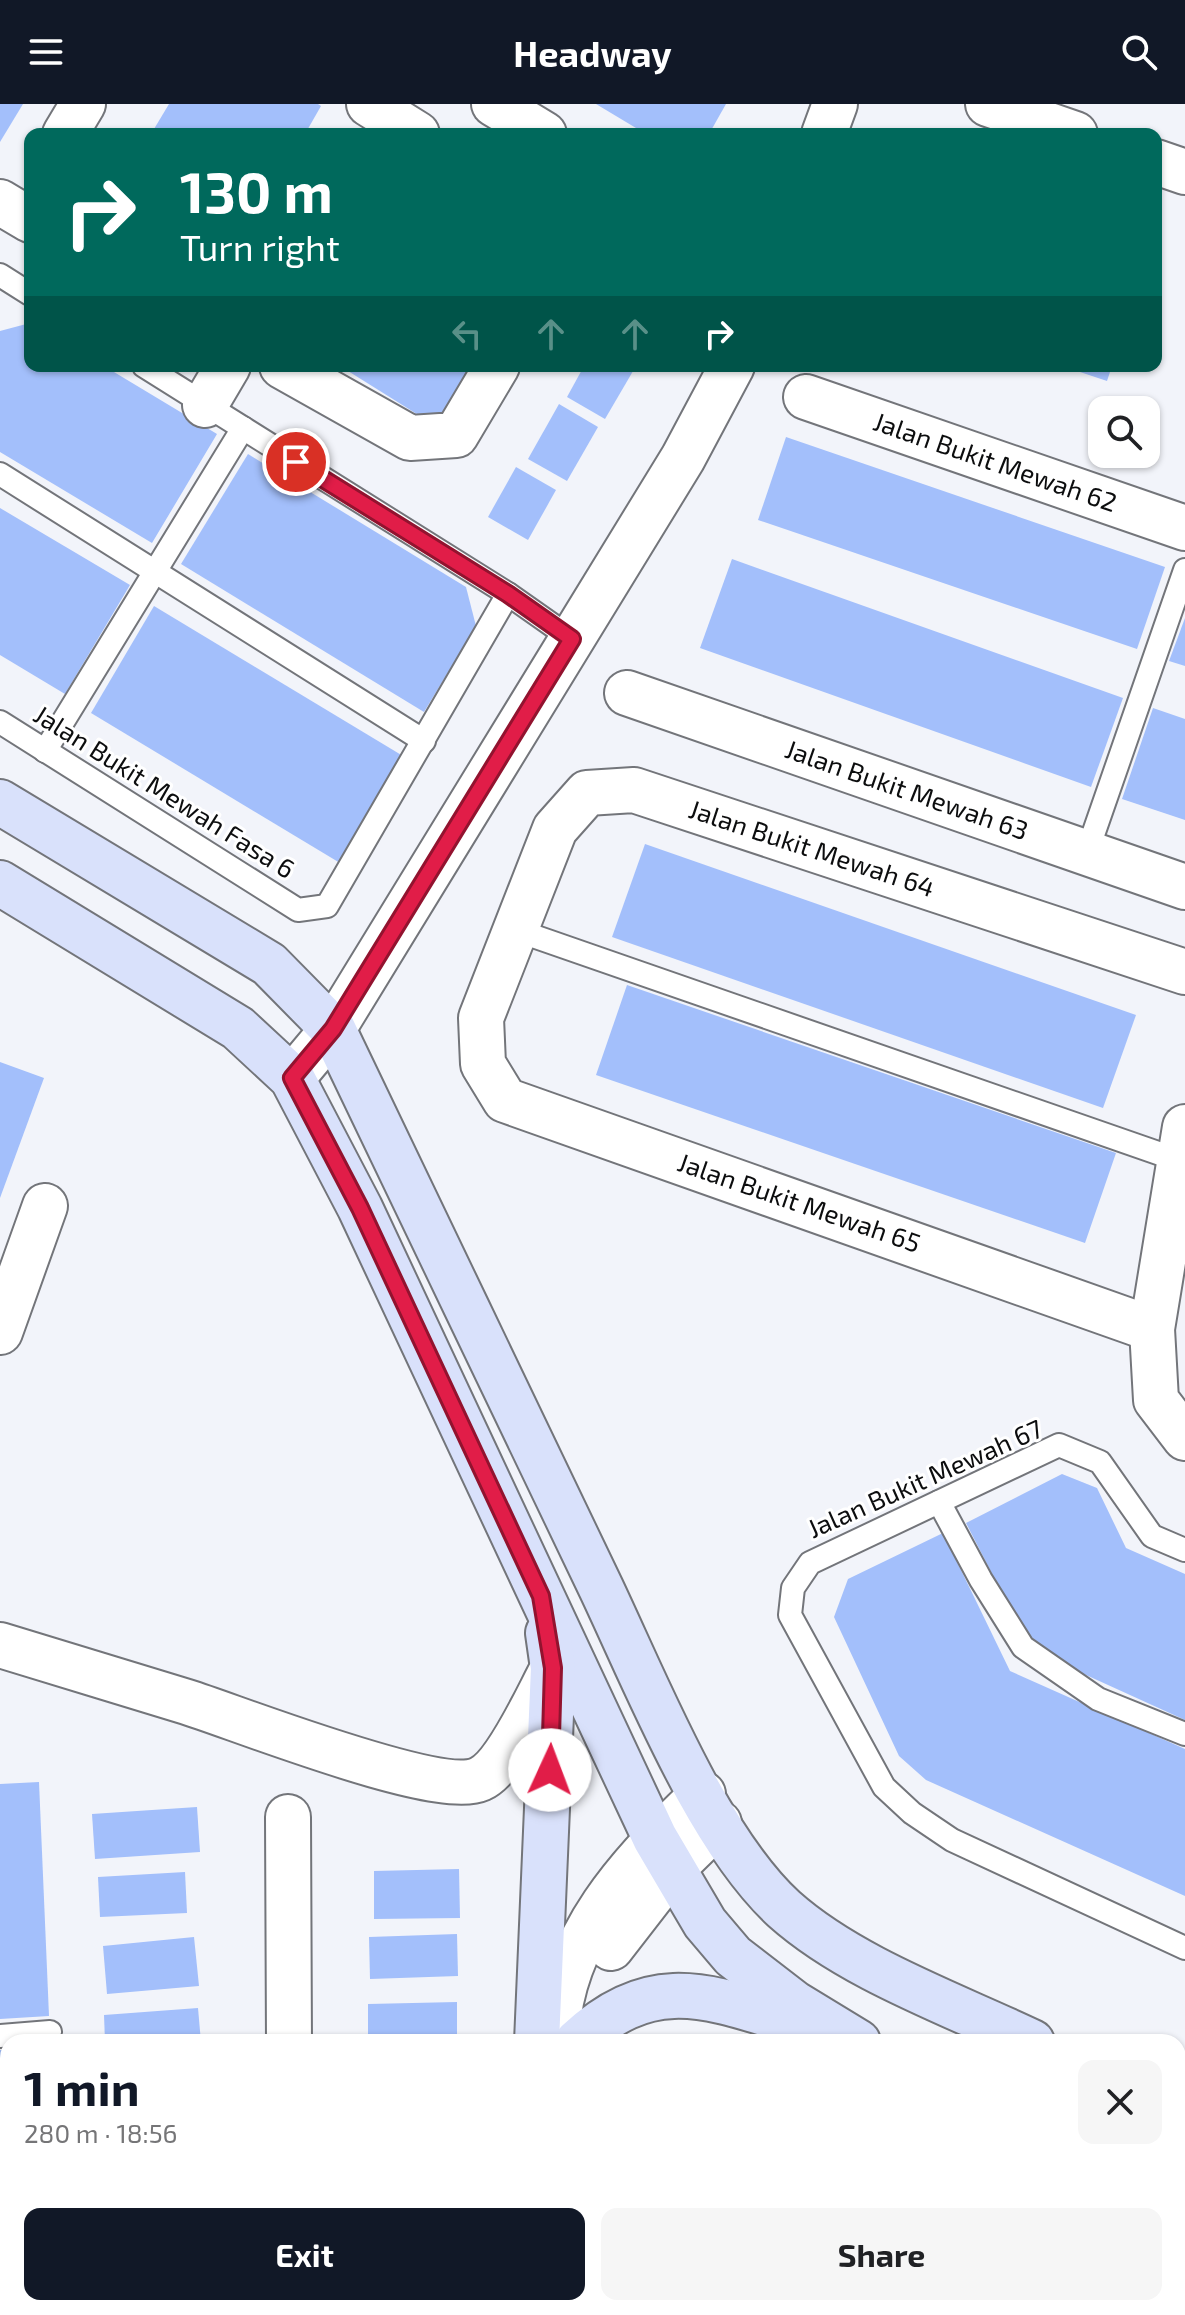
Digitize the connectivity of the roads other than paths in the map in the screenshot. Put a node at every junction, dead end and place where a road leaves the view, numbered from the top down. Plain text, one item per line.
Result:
1 (83, 104) edge
2 (494, 104) edge
3 (835, 104) edge
4 (988, 104) edge
5 (371, 116) edge
6 (69, 128) edge
7 (402, 128) edge
8 (534, 128) edge
9 (826, 128) edge
10 (1058, 128) edge
11 (1162, 164) edge
12 (1185, 172) edge
13 (0, 275) edge
14 (24, 290) edge
15 (153, 372) edge
16 (224, 372) edge
17 (293, 372) edge
18 (493, 372) edge
19 (729, 372) edge
20 (806, 397) dead end
21 (205, 405) junction
22 (243, 428) junction
23 (0, 474) edge
24 (1185, 528) edge
25 (1185, 570) edge
26 (157, 571) junction
27 (508, 594) junction
28 (572, 639) junction
29 (627, 693) dead end
30 (0, 722) edge
31 (424, 741) junction
32 (45, 751) junction
33 (0, 802) edge
34 (1086, 855) junction
35 (0, 883) edge
36 (1185, 887) edge
37 (513, 929) junction
38 (1185, 972) edge
39 (333, 1029) junction
40 (292, 1078) junction
41 (1182, 1143) edge
42 (45, 1206) dead end
43 (1152, 1329) junction
44 (0, 1332) edge
45 (1185, 1438) edge
46 (939, 1502) junction
47 (1185, 1550) edge
48 (541, 1596) junction
49 (0, 1645) edge
50 (553, 1668) junction
51 (1185, 1734) edge
52 (711, 1809) junction
53 (288, 1817) dead end
54 (664, 1853) junction
55 (1185, 1948) edge
56 (50, 2032) dead end
57 (25, 2034) edge
58 (289, 2034) edge
59 (537, 2034) edge
60 (558, 2034) edge
61 (579, 2034) edge
62 (585, 2034) edge
63 (830, 2034) edge
64 (844, 2034) edge
65 (1015, 2034) edge

1 - 6 street
2 - 8 street
3 - 9 street
4 - 10 street
5 - 7 street
11 - 12 street
13 - 14 lane
15 - 21 lane
16 - 21 street
17 - 18 street
19 - 28 street
20 - 24 street, Jalan Bukit Mewah 62
21 - 22 lane
22 - 26 lane
22 - 27 lane
23 - 26 lane
25 - 34 lane
26 - 31 lane
26 - 32 lane
27 - 28 lane
27 - 31 lane
28 - 39 street
29 - 34 street, Jalan Bukit Mewah 63
30 - 32 lane, Jalan Bukit Mewah Fasa 6
31 - 32 lane, Jalan Bukit Mewah Fasa 6
33 - 39 street
34 - 36 street, Jalan Bukit Mewah 63
35 - 40 street
37 - 38 street, Jalan Bukit Mewah 64
37 - 41 lane
37 - 43 street, Jalan Bukit Mewah 65
39 - 40 street
39 - 52 street
40 - 48 street
41 - 43 street
42 - 44 street
43 - 45 street
46 - 47 lane, Jalan Bukit Mewah 67
46 - 51 lane
46 - 55 lane, Jalan Bukit Mewah 67
48 - 50 street
48 - 54 street
49 - 50 street
50 - 59 street
52 - 54 street
52 - 65 street
53 - 58 street
54 - 60 street
54 - 61 street
54 - 64 street
56 - 57 lane
62 - 63 street

